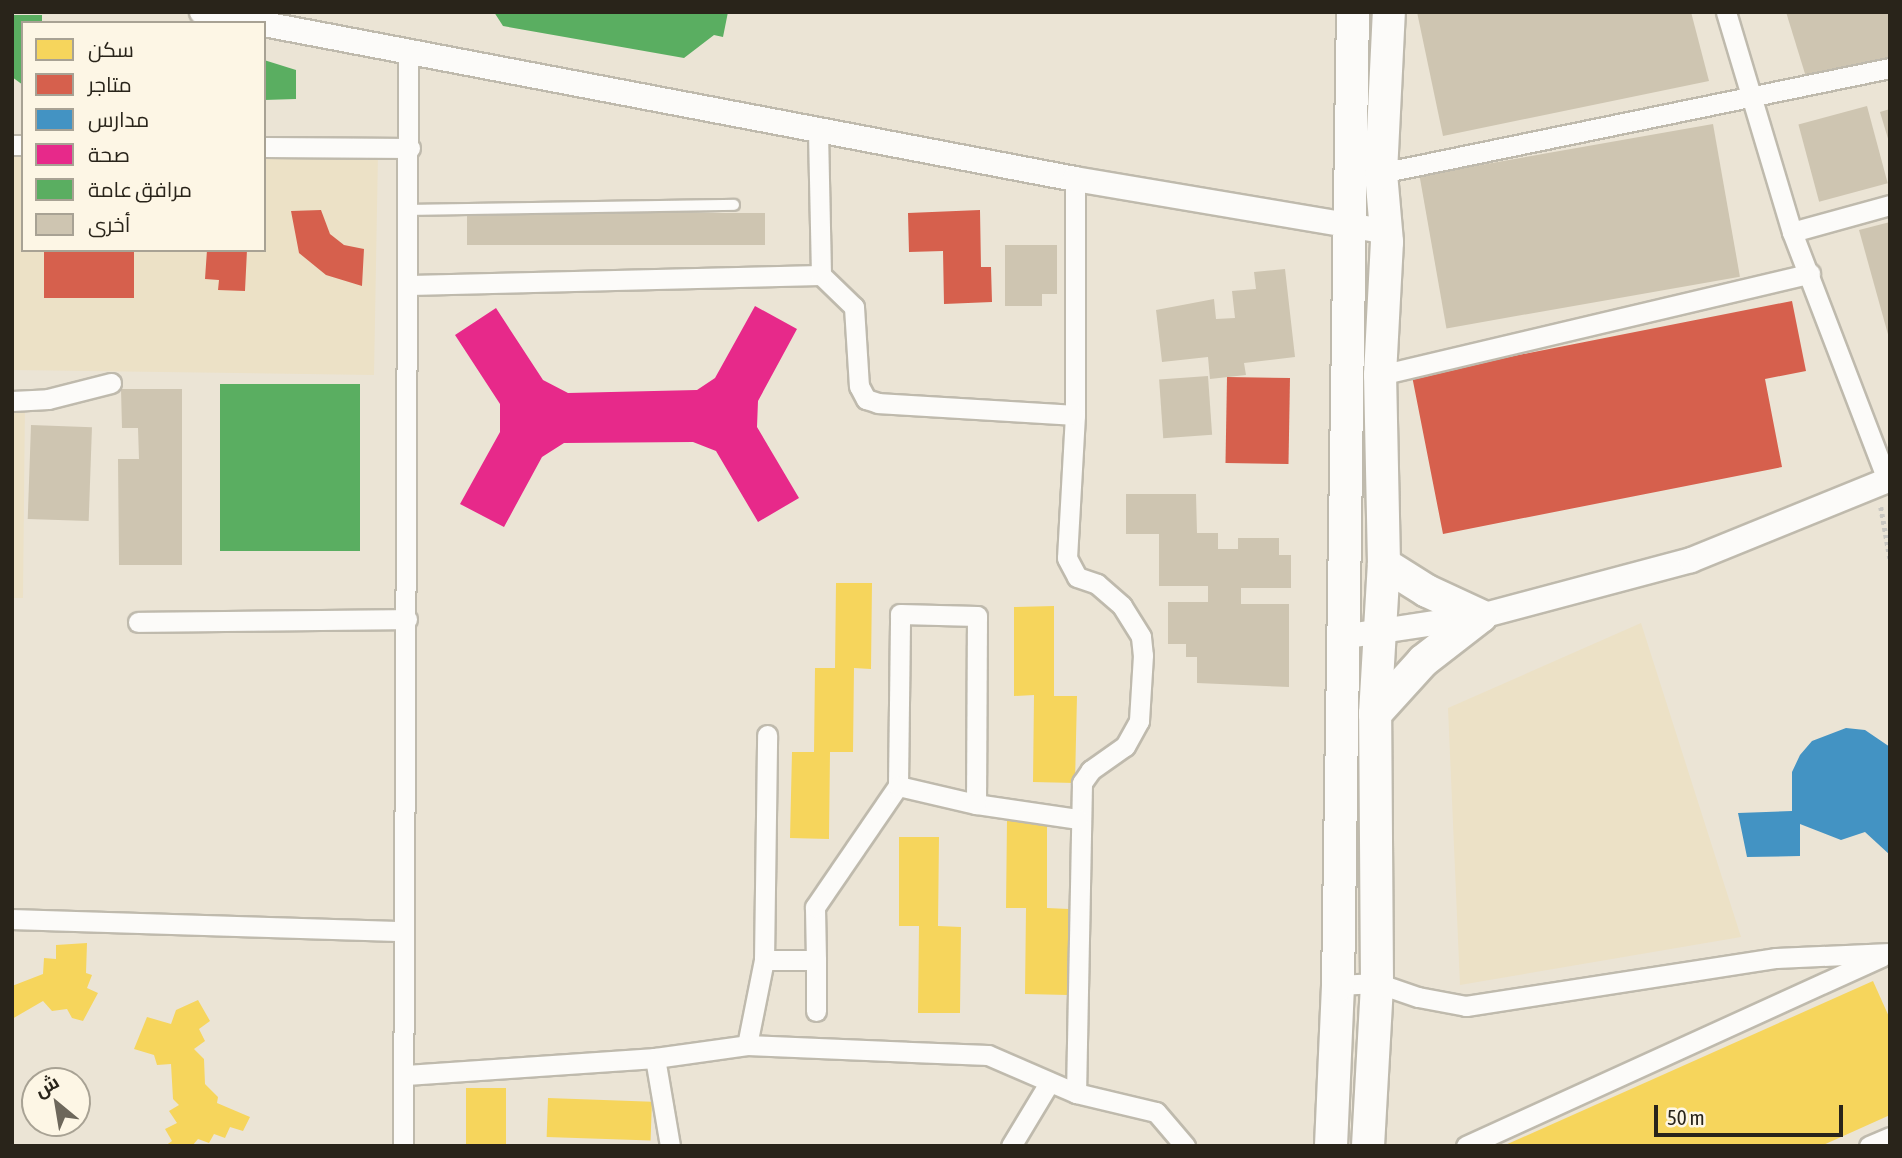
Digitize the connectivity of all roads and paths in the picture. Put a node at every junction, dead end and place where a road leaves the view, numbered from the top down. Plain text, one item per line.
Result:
1 (202, 12) edge
2 (1353, 12) edge
3 (1389, 12) edge
4 (1726, 12) edge
5 (251, 21) edge
6 (266, 24) edge
7 (408, 50) junction
8 (1890, 68) edge
9 (1751, 97) junction
10 (818, 127) junction
11 (266, 147) edge
12 (411, 148) junction
13 (1381, 173) junction
14 (1075, 179) junction
15 (734, 205) dead end
16 (1890, 205) edge
17 (410, 210) junction
18 (1348, 229) junction
19 (1387, 232) junction
20 (1793, 232) junction
21 (1810, 272) junction
22 (821, 275) junction
23 (409, 285) junction
24 (1380, 374) junction
25 (111, 383) dead end
26 (12, 401) edge
27 (1075, 415) junction
28 (1885, 481) edge
29 (1890, 558) edge
30 (1384, 564) junction
31 (1481, 616) junction
32 (407, 619) junction
33 (138, 622) dead end
34 (1381, 634) junction
35 (1342, 637) junction
36 (1375, 714) junction
37 (767, 735) dead end
38 (898, 786) junction
39 (976, 804) junction
40 (1078, 819) junction
41 (12, 919) edge
42 (404, 931) junction
43 (1890, 953) edge
44 (764, 960) junction
45 (816, 960) junction
46 (1377, 983) junction
47 (1338, 985) junction
48 (816, 1011) dead end
49 (747, 1045) junction
50 (655, 1058) junction
51 (406, 1075) junction
52 (1049, 1083) junction
53 (1076, 1093) junction
54 (1890, 1137) edge
55 (403, 1146) edge
56 (670, 1146) edge
57 (1011, 1146) edge
58 (1185, 1146) edge
59 (1331, 1146) edge
60 (1368, 1146) edge
61 (1466, 1146) edge
62 (1869, 1146) edge

1 - 5 street
2 - 18 main road
3 - 13 main road
4 - 9 street
6 - 7 street
7 - 10 street
7 - 12 street
8 - 9 street
9 - 13 street
9 - 20 street
10 - 14 street
10 - 22 street
11 - 12 street
12 - 17 street
13 - 19 main road
14 - 18 street
14 - 27 street
15 - 17 lane
16 - 20 street
17 - 23 street
18 - 19 street
18 - 35 main road
19 - 24 main road
20 - 21 street
21 - 24 street
21 - 28 street
22 - 23 street
22 - 27 street
23 - 32 street
24 - 30 main road
25 - 26 street
27 - 40 street
28 - 29 path
28 - 31 street
30 - 31 main road
30 - 34 main road
31 - 34 street
31 - 36 main road
32 - 33 street
32 - 42 street
34 - 35 street
34 - 36 main road
35 - 47 main road
36 - 46 main road
37 - 44 street
38 - 39 street
38 - 39 street
38 - 45 street
39 - 40 street
40 - 53 street
41 - 42 street
42 - 51 street
43 - 46 street
43 - 61 street
44 - 45 street
44 - 49 street
45 - 48 street
46 - 47 street
46 - 60 main road
47 - 59 main road
49 - 50 street
49 - 52 street
50 - 51 street
50 - 56 street
51 - 55 street
52 - 53 street
52 - 57 street
53 - 58 street
54 - 62 street

